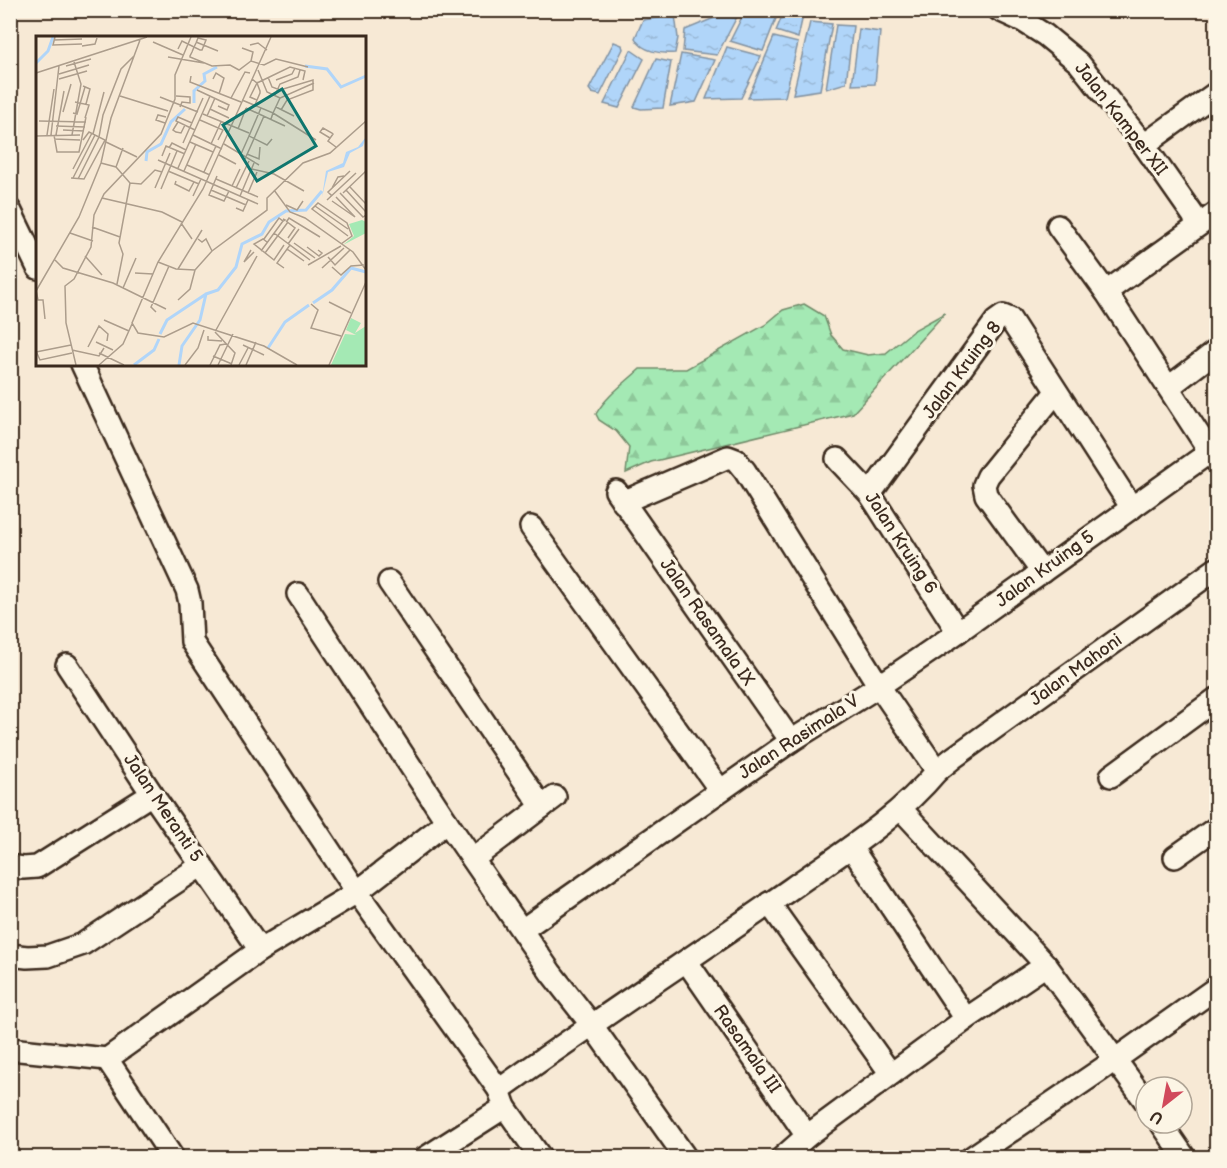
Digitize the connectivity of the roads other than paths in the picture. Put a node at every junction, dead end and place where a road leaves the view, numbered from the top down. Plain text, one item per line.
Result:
1 (999, 10) edge
2 (1028, 16) edge
3 (1216, 93) edge
4 (1144, 145) junction
5 (10, 210) edge
6 (1216, 213) edge
7 (1198, 225) junction
8 (1058, 226) dead end
9 (36, 264) edge
10 (1106, 292) junction
11 (1216, 351) edge
12 (83, 366) edge
13 (1168, 387) junction
14 (1056, 392) junction
15 (1213, 456) edge
16 (837, 459) dead end
17 (870, 494) junction
18 (1132, 508) junction
19 (531, 527) dead end
20 (1216, 569) edge
21 (1042, 572) junction
22 (389, 582) dead end
23 (298, 594) dead end
24 (958, 632) junction
25 (66, 665) dead end
26 (879, 686) junction
27 (1216, 699) edge
28 (791, 741) junction
29 (937, 771) junction
30 (1111, 776) dead end
31 (720, 790) junction
32 (152, 794) junction
33 (901, 809) junction
34 (447, 822) junction
35 (1216, 828) edge
36 (852, 847) junction
37 (1174, 857) dead end
38 (473, 859) junction
39 (202, 865) junction
40 (10, 866) edge
41 (357, 892) junction
42 (769, 903) junction
43 (522, 930) junction
44 (260, 950) junction
45 (10, 955) edge
46 (687, 962) junction
47 (1046, 965) junction
48 (1216, 988) edge
49 (966, 1019) junction
50 (591, 1024) junction
51 (10, 1049) edge
52 (107, 1059) junction
53 (1116, 1059) junction
54 (891, 1074) junction
55 (1134, 1085) edge
56 (502, 1099) junction
57 (1169, 1135) edge
58 (807, 1136) junction
59 (167, 1156) edge
60 (425, 1158) edge
61 (541, 1158) edge
62 (686, 1158) edge
63 (782, 1158) edge
64 (971, 1158) edge
65 (1185, 1158) edge

1 - 2 street, Jalan Kamper XII
2 - 4 street, Jalan Kamper XII
3 - 4 street
4 - 7 street, Jalan Kamper XII
5 - 9 street
6 - 7 street
7 - 10 street
8 - 10 street
10 - 13 street
11 - 13 street
12 - 41 street
13 - 15 street
14 - 17 street, Jalan Kruing 8
14 - 18 street, Jalan Kruing 8
14 - 21 street
15 - 18 street, Jalan Kruing 5
16 - 17 street, Jalan Kruing 6
17 - 24 street, Jalan Kruing 6
18 - 21 street, Jalan Kruing 5
19 - 31 street
20 - 29 street, Jalan Mahoni
21 - 24 street, Jalan Kruing 5
22 - 38 street
23 - 34 street
24 - 26 street, Jalan Kruing 5
25 - 32 street, Jalan Meranti 5
26 - 28 street, Jalan Rasimala V
26 - 28 street, Jalan Rasamala IX
26 - 29 street, Jalan Rasamala IX
27 - 30 street
28 - 31 street, Jalan Rasimala V
29 - 33 street, Jalan Mahoni
31 - 43 street, Jalan Rasimala V
32 - 39 street, Jalan Meranti 5
32 - 40 street
33 - 36 street, Jalan Mahoni
33 - 47 street
34 - 38 street
34 - 41 street
35 - 37 street
36 - 42 street, Jalan Mahoni
36 - 49 street
38 - 43 street
39 - 44 street, Jalan Meranti 5
39 - 45 street
41 - 44 street
41 - 56 street
42 - 46 street, Jalan Mahoni
42 - 54 street
43 - 50 street
44 - 52 street
46 - 50 street, Jalan Mahoni
46 - 58 street, Rasamala III
47 - 49 street
47 - 53 street
48 - 53 street
49 - 54 street
50 - 56 street, Jalan Mahoni
50 - 62 street
51 - 52 street
52 - 59 street
53 - 55 street
53 - 64 street
54 - 58 street
56 - 60 street, Jalan Mahoni
56 - 61 street
57 - 65 street
58 - 63 street

